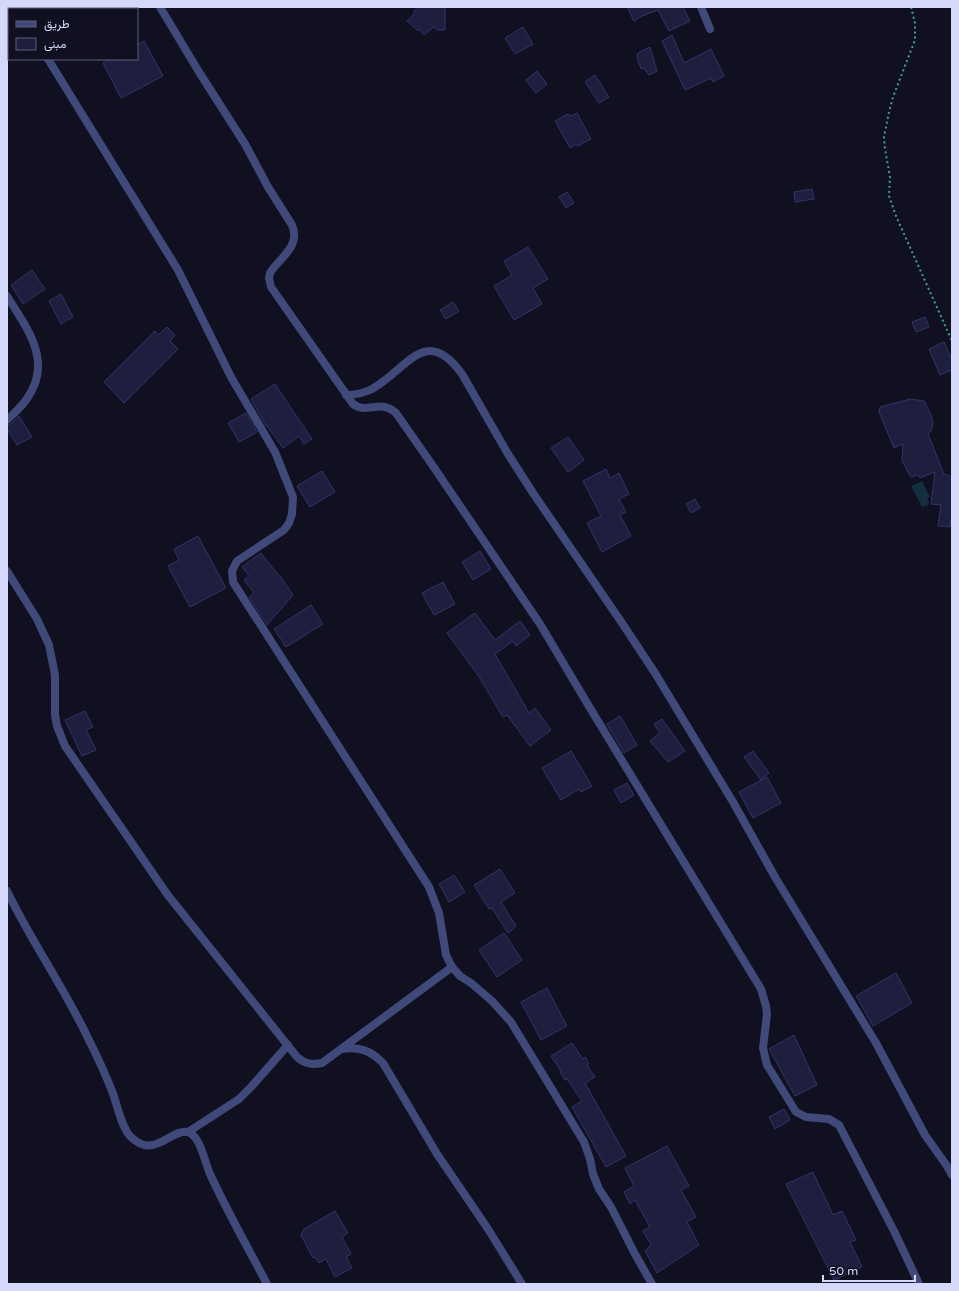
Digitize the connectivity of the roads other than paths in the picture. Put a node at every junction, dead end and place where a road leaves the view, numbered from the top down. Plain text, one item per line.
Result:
1 (160, 7) edge
2 (701, 7) edge
3 (710, 29) dead end
4 (49, 60) edge
5 (7, 296) edge
6 (346, 395) junction
7 (7, 420) edge
8 (7, 571) edge
9 (7, 891) edge
10 (452, 967) junction
11 (288, 1045) junction
12 (341, 1049) junction
13 (188, 1132) junction
14 (952, 1175) edge
15 (267, 1284) edge
16 (522, 1284) edge
17 (652, 1284) edge
18 (919, 1284) edge

1 - 6 street
2 - 3 street
4 - 10 street
5 - 7 street
6 - 14 street
6 - 18 street
8 - 11 street
9 - 13 street
10 - 12 street
10 - 17 street
11 - 12 street
11 - 13 street
12 - 16 street
13 - 15 street

